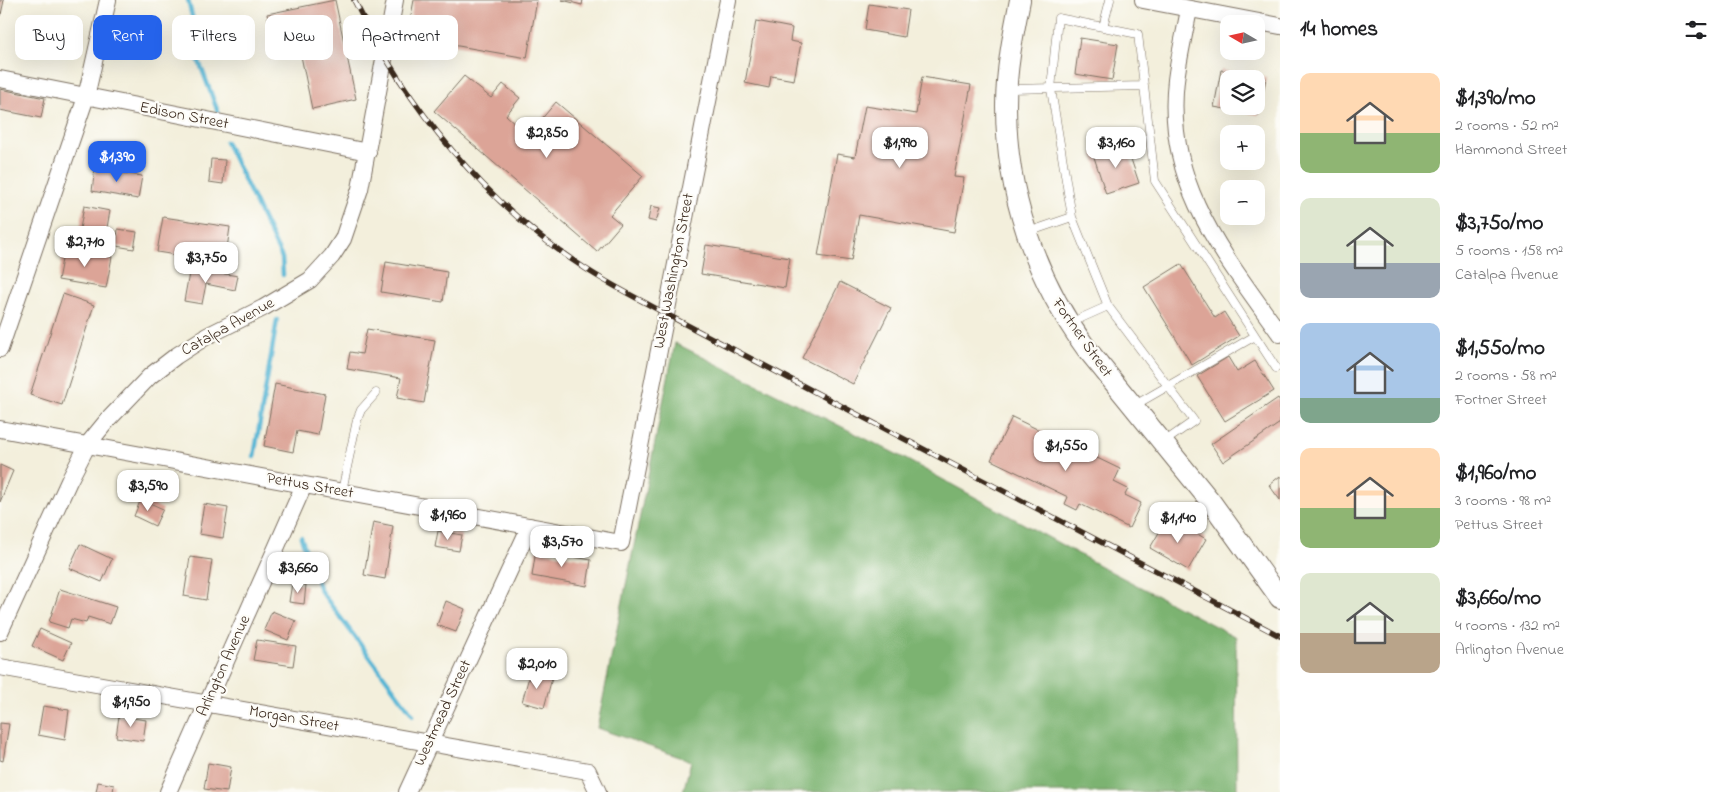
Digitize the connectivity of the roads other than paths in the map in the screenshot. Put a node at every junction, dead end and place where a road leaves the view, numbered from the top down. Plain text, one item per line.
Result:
1 (108, 0) edge
2 (395, 0) edge
3 (728, 0) edge
4 (1020, 0) edge
5 (1110, 0) edge
6 (1143, 0) edge
7 (1190, 9) junction
8 (1280, 26) edge
9 (1103, 27) junction
10 (0, 79) edge
11 (1144, 86) junction
12 (1007, 89) junction
13 (1051, 90) junction
14 (86, 97) junction
15 (368, 152) junction
16 (1072, 217) junction
17 (1026, 233) junction
18 (1108, 306) junction
19 (1068, 324) junction
20 (1280, 334) edge
21 (1255, 336) junction
22 (0, 349) edge
23 (1276, 368) dead end
24 (1168, 386) junction
25 (376, 393) dead end
26 (1133, 406) junction
27 (0, 429) edge
28 (1163, 443) junction
29 (88, 444) junction
30 (304, 485) junction
31 (342, 491) junction
32 (530, 526) junction
33 (621, 543) joint
34 (1280, 598) edge
35 (0, 632) edge
36 (0, 667) edge
37 (208, 703) junction
38 (429, 743) junction
39 (168, 792) edge
40 (407, 792) edge
41 (598, 792) edge

1 - 14 street
2 - 15 street, Catalpa Avenue
3 - 33 street, West Washington Street
4 - 12 street, Fortner Street
5 - 9 lane
6 - 7 street
7 - 8 street
7 - 20 street
9 - 11 lane
9 - 13 lane
10 - 14 street, Edison Street
11 - 13 lane
11 - 21 lane
12 - 13 lane
12 - 17 street, Fortner Street
13 - 16 lane
14 - 15 street, Edison Street
14 - 22 street
15 - 29 street, Catalpa Avenue
16 - 17 lane
16 - 18 lane
17 - 19 street, Fortner Street
18 - 19 lane
18 - 24 lane
19 - 26 street, Fortner Street
21 - 23 lane
21 - 24 lane
24 - 26 lane
24 - 28 lane
25 - 31 lane
26 - 28 street, Fortner Street
27 - 29 street, Pettus Street
28 - 34 street, Fortner Street
29 - 30 street, Pettus Street
29 - 35 street, Catalpa Avenue
30 - 31 street, Pettus Street
30 - 37 street, Arlington Avenue
31 - 32 street, Pettus Street
32 - 33 street, Pettus Street
32 - 38 street, Westmead Street
36 - 37 street, Morgan Street
37 - 38 street, Morgan Street
37 - 39 street, Arlington Avenue
38 - 40 street, Westmead Street
38 - 41 street, Morgan Street

